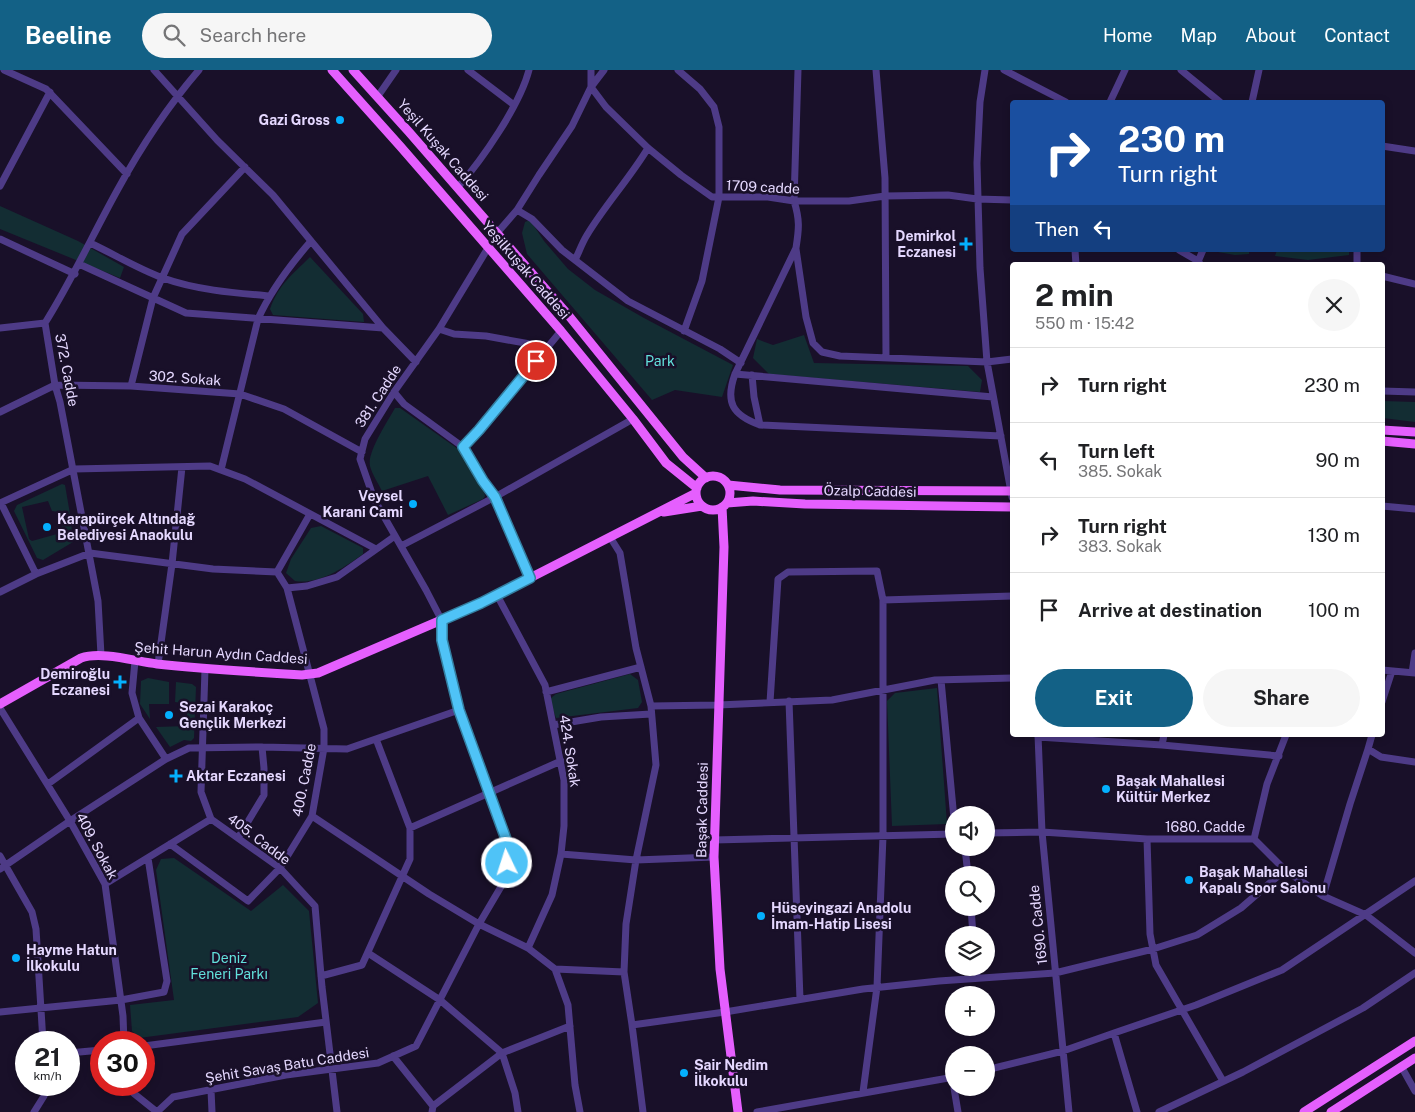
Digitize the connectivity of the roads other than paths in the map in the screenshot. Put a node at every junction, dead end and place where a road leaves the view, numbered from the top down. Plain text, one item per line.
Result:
1 (4, 70) edge
2 (154, 70) edge
3 (199, 70) edge
4 (332, 70) edge
5 (354, 70) edge
6 (396, 70) edge
7 (468, 70) edge
8 (529, 70) edge
9 (591, 70) edge
10 (604, 70) edge
11 (678, 70) edge
12 (798, 70) edge
13 (876, 70) edge
14 (985, 70) edge
15 (1004, 70) edge
16 (1125, 70) edge
17 (1181, 70) edge
18 (1259, 70) edge
19 (591, 87) junction
20 (50, 92) junction
21 (177, 96) junction
22 (378, 96) junction
23 (1062, 100) edge
24 (1111, 100) edge
25 (1218, 100) edge
26 (1252, 100) edge
27 (514, 105) junction
28 (1385, 146) edge
29 (648, 148) junction
30 (1415, 151) edge
31 (245, 167) junction
32 (127, 174) junction
33 (0, 186) edge
34 (458, 187) junction
35 (885, 196) junction
36 (719, 197) junction
37 (977, 198) junction
38 (1010, 200) edge
39 (794, 201) junction
40 (517, 210) junction
41 (497, 233) junction
42 (0, 238) edge
43 (311, 241) junction
44 (90, 243) junction
45 (489, 248) junction
46 (796, 248) junction
47 (1182, 252) edge
48 (576, 260) junction
49 (1196, 262) edge
50 (79, 264) junction
51 (75, 274) junction
52 (1385, 277) edge
53 (162, 278) junction
54 (1415, 284) edge
55 (270, 296) junction
56 (153, 298) junction
57 (258, 319) junction
58 (46, 323) junction
59 (0, 328) edge
60 (383, 328) junction
61 (439, 329) junction
62 (561, 331) junction
63 (684, 331) junction
64 (547, 347) junction
65 (886, 358) junction
66 (1010, 359) edge
67 (416, 362) junction
68 (987, 362) junction
69 (741, 363) junction
70 (735, 374) junction
71 (752, 375) junction
72 (56, 385) junction
73 (131, 386) junction
74 (1385, 391) edge
75 (394, 392) junction
76 (1415, 392) edge
77 (240, 394) junction
78 (994, 397) junction
79 (0, 412) edge
80 (633, 419) junction
81 (760, 425) junction
82 (1385, 430) edge
83 (1415, 432) edge
84 (1001, 436) junction
85 (1385, 441) edge
86 (1415, 444) edge
87 (463, 447) junction
88 (362, 452) junction
89 (182, 467) junction
90 (74, 469) junction
91 (221, 470) junction
92 (706, 478) junction
93 (1010, 483) edge
94 (728, 485) junction
95 (697, 490) junction
96 (1010, 493) edge
97 (495, 497) junction
98 (1, 503) edge
99 (724, 505) junction
100 (702, 506) junction
101 (1385, 506) edge
102 (1010, 507) edge
103 (1415, 509) edge
104 (656, 513) junction
105 (310, 514) junction
106 (395, 536) junction
107 (610, 537) junction
108 (401, 546) junction
109 (376, 549) junction
110 (90, 553) junction
111 (172, 564) junction
112 (277, 572) junction
113 (36, 574) junction
114 (530, 578) junction
115 (287, 588) junction
116 (0, 592) edge
117 (497, 595) junction
118 (1010, 596) edge
119 (882, 600) junction
120 (442, 620) junction
121 (1415, 653) edge
122 (101, 655) junction
123 (135, 661) junction
124 (158, 664) junction
125 (641, 667) junction
126 (205, 669) junction
127 (1385, 671) edge
128 (1392, 672) junction
129 (1414, 673) edge
130 (310, 675) junction
131 (1010, 678) edge
132 (941, 680) junction
133 (882, 690) junction
134 (546, 692) junction
135 (1385, 693) edge
136 (789, 701) junction
137 (770, 702) junction
138 (718, 705) junction
139 (0, 706) edge
140 (651, 706) junction
141 (459, 710) junction
142 (651, 714) junction
143 (139, 718) junction
144 (553, 725) junction
145 (1038, 737) edge
146 (1052, 737) edge
147 (1164, 737) edge
148 (1285, 737) edge
149 (1371, 737) edge
150 (376, 739) junction
151 (1162, 745) junction
152 (203, 747) junction
153 (262, 747) junction
154 (324, 748) junction
155 (1368, 749) junction
156 (1279, 756) junction
157 (166, 759) junction
158 (561, 761) junction
159 (1415, 762) edge
160 (48, 784) junction
161 (489, 793) junction
162 (953, 806) edge
163 (312, 816) junction
164 (211, 819) junction
165 (70, 821) junction
166 (410, 828) junction
167 (1042, 832) junction
168 (995, 833) edge
169 (945, 834) edge
170 (883, 836) junction
171 (238, 838) junction
172 (795, 838) junction
173 (1147, 839) junction
174 (1254, 839) junction
175 (714, 840) junction
176 (170, 844) junction
177 (560, 854) junction
178 (0, 856) edge
179 (714, 857) junction
180 (148, 858) junction
181 (636, 860) junction
182 (2, 867) edge
183 (280, 868) junction
184 (1285, 870) junction
185 (403, 877) junction
186 (1415, 881) edge
187 (105, 884) junction
188 (1323, 896) junction
189 (1366, 915) junction
190 (479, 924) junction
191 (528, 948) junction
192 (1153, 949) junction
193 (368, 953) junction
194 (1415, 953) edge
195 (555, 969) junction
196 (624, 972) junction
197 (1055, 972) junction
198 (1415, 973) edge
199 (321, 976) junction
200 (977, 978) joint
201 (877, 987) junction
202 (800, 999) junction
203 (121, 1000) junction
204 (440, 1000) junction
205 (42, 1008) junction
206 (1182, 1010) junction
207 (0, 1012) edge
208 (725, 1012) junction
209 (326, 1022) junction
210 (632, 1025) junction
211 (570, 1026) junction
212 (43, 1031) edge
213 (123, 1031) edge
214 (1114, 1033) junction
215 (1415, 1041) edge
216 (155, 1045) edge
217 (1063, 1051) junction
218 (502, 1053) junction
219 (394, 1056) junction
220 (1415, 1058) edge
221 (1401, 1066) junction
222 (995, 1068) edge
223 (331, 1069) junction
224 (945, 1078) edge
225 (1223, 1081) junction
226 (211, 1090) junction
227 (1415, 1091) edge
228 (863, 1092) junction
229 (44, 1096) edge
230 (137, 1096) edge
231 (955, 1096) edge
232 (800, 1108) edge
233 (432, 1109) edge
234 (34, 1112) edge
235 (157, 1112) edge
236 (212, 1112) edge
237 (336, 1112) edge
238 (518, 1112) edge
239 (580, 1112) edge
240 (643, 1112) edge
241 (738, 1112) edge
242 (757, 1112) edge
243 (958, 1112) edge
244 (1069, 1112) edge
245 (1136, 1112) edge
246 (1159, 1112) edge
247 (1304, 1112) edge
248 (1331, 1112) edge

1 - 20 street
2 - 21 street
3 - 21 street, 372. Cadde
4 - 45 main road, Yeşilkuşak Caddesi
5 - 22 main road, Yeşil Kuşak Caddesi
6 - 22 street
7 - 27 street
8 - 27 street
9 - 19 street
10 - 19 street
11 - 36 street
12 - 39 street
13 - 35 street
14 - 37 street
15 - 23 street
16 - 24 street
17 - 25 street
18 - 26 street
19 - 29 street, 1709 cadde
19 - 40 street, 381. Cadde
20 - 32 street
20 - 33 street
21 - 31 street
21 - 32 street, 372. Cadde
22 - 34 main road, Yeşil Kuşak Caddesi
27 - 34 street
28 - 30 street
29 - 36 street, 1709 cadde
29 - 48 street
31 - 43 street
31 - 53 street
32 - 44 street, 372. Cadde
34 - 41 main road, Yeşil Kuşak Caddesi
35 - 37 street, 1709 cadde
35 - 39 street, 1709 cadde
35 - 65 street
36 - 39 street, 1709 cadde
36 - 63 street
37 - 38 street, 1709 cadde
37 - 68 street
39 - 46 street
40 - 41 street, 381. Cadde
40 - 48 street
41 - 45 street, 381. Cadde
41 - 92 main road, Yeşil Kuşak Caddesi
42 - 51 street
43 - 55 street
43 - 60 street
44 - 50 street, 372. Cadde
44 - 53 street
45 - 61 street, 381. Cadde
45 - 62 main road, Yeşilkuşak Caddesi
46 - 65 street
46 - 69 street
47 - 49 street
48 - 63 street
50 - 51 street, 372. Cadde
50 - 56 street
51 - 58 street, 372. Cadde
52 - 54 street
53 - 55 street
53 - 56 street
55 - 57 street
56 - 57 street
56 - 73 street
57 - 60 street
57 - 77 street
58 - 59 street
58 - 72 street, 372. Cadde
60 - 67 street
61 - 64 street
61 - 67 street, 381. Cadde
62 - 64 street
62 - 80 main road, Yeşilkuşak Caddesi
63 - 69 street
64 - 87 street
65 - 68 street
66 - 68 street
67 - 75 street, 381. Cadde
68 - 78 street
69 - 70 street
70 - 71 street
70 - 81 street
71 - 78 street
71 - 81 street
72 - 73 street, 302. Sokak
72 - 79 street, 302. Sokak
72 - 90 street, 372. Cadde
73 - 77 street, 302. Sokak
74 - 76 street
75 - 87 street
75 - 88 street, 381. Cadde
77 - 88 street, 302. Sokak
77 - 91 street
78 - 84 street
80 - 95 main road, Yeşilkuşak Caddesi
80 - 97 street
81 - 84 street
82 - 83 main road
84 - 93 street
85 - 86 main road
87 - 97 street
88 - 106 street, 381. Cadde
89 - 90 street
89 - 91 street
89 - 111 street
90 - 98 street
90 - 110 street, 372. Cadde
91 - 105 street
92 - 94 main road
92 - 95 main road
94 - 96 main road, Özalp Caddesi
94 - 99 main road
95 - 100 main road
95 - 104 main road, Şehit Harun Aydın Caddesi
97 - 108 street
97 - 114 street
98 - 113 street
99 - 100 main road
99 - 102 main road, Özalp Caddesi
99 - 138 main road, Başak Caddesi
100 - 104 main road, Şehit Harun Aydın Caddesi
101 - 103 street
104 - 107 main road, Şehit Harun Aydın Caddesi
105 - 109 street
105 - 112 street
106 - 108 street, 381. Cadde
106 - 109 street
107 - 114 main road, Şehit Harun Aydın Caddesi
107 - 125 street
108 - 120 street, 381. Cadde
109 - 115 street
110 - 111 street
110 - 113 street
110 - 122 street, 372. Cadde
111 - 112 street
111 - 124 street
112 - 115 street, 400. Cadde
113 - 116 street
114 - 117 main road, Şehit Harun Aydın Caddesi
115 - 130 street, 400. Cadde
117 - 120 main road, Şehit Harun Aydın Caddesi
117 - 134 street, 424. Sokak
118 - 119 street
119 - 133 street
119 - 137 street
120 - 130 main road, Şehit Harun Aydın Caddesi
120 - 141 street, Şehit Savaş Batu Caddesi
121 - 129 street
122 - 123 main road, Şehit Harun Aydın Caddesi
122 - 139 main road, Şehit Harun Aydın Caddesi
123 - 124 main road, Şehit Harun Aydın Caddesi
123 - 143 street
124 - 126 main road, Şehit Harun Aydın Caddesi
125 - 134 street
125 - 140 street
126 - 130 main road, Şehit Harun Aydın Caddesi
126 - 152 street, 405. Cadde
127 - 128 street
128 - 129 street
128 - 135 street
130 - 154 street, 400. Cadde
131 - 132 street
132 - 133 street
132 - 162 street
133 - 136 street
133 - 170 street
134 - 144 street, 424. Sokak
136 - 137 street
136 - 172 street
137 - 138 street
138 - 140 street
138 - 175 main road, Başak Caddesi
139 - 160 street, 409. Sokak
140 - 142 street
141 - 150 street
141 - 161 street, Şehit Savaş Batu Caddesi
142 - 144 street
142 - 181 street
143 - 157 street
143 - 160 street
144 - 158 street, 424. Sokak
145 - 167 street, 1690. Cadde
146 - 151 street
147 - 151 street
148 - 156 street
149 - 155 street
150 - 154 street
150 - 166 street
151 - 156 street
152 - 153 street
152 - 157 street
152 - 164 street, 405. Cadde
153 - 154 street
153 - 171 street
154 - 163 street, 400. Cadde
155 - 159 street
155 - 188 street
156 - 174 street
157 - 165 street
158 - 161 street
158 - 177 street, 424. Sokak
160 - 165 street, 409. Sokak
161 - 166 street
161 - 190 street, Şehit Savaş Batu Caddesi
163 - 183 street, 400. Cadde
163 - 185 street
164 - 171 street, 405. Cadde
164 - 176 street
165 - 182 street
165 - 187 street, 409. Sokak
166 - 185 street
167 - 168 street, 1680. Cadde
167 - 173 street, 1680. Cadde
167 - 197 street, 1690. Cadde
169 - 170 street
170 - 172 street
170 - 201 street
171 - 183 street, 405. Cadde
172 - 175 street
172 - 202 street
173 - 174 street, 1680. Cadde
173 - 192 street
174 - 184 street, 1680. Cadde
175 - 179 main road, Başak Caddesi
176 - 180 street
176 - 183 street, 400. Cadde
177 - 181 street
177 - 191 street, 424. Sokak
178 - 182 street
179 - 181 street
179 - 208 main road, Başak Caddesi
180 - 187 street
180 - 203 street
181 - 196 street
182 - 205 street
183 - 199 street, 405. Cadde
184 - 188 street, 1680. Cadde
184 - 192 street
185 - 190 street
185 - 193 street
186 - 189 street
187 - 203 street, 409. Sokak
188 - 189 street, 1680. Cadde
189 - 194 street, 1680. Cadde
189 - 206 street
190 - 191 street
190 - 204 street, Şehit Savaş Batu Caddesi
191 - 195 street
192 - 197 street
192 - 206 street
193 - 199 street
193 - 204 street
195 - 196 street
195 - 211 street
196 - 210 street
197 - 200 street
197 - 217 street, 1690. Cadde
198 - 225 street
199 - 209 street, 405. Cadde
200 - 201 street
201 - 202 street
201 - 228 street
202 - 208 street
203 - 205 street
203 - 213 street, 409. Sokak
204 - 218 street
204 - 219 street, Şehit Savaş Batu Caddesi
205 - 207 street
205 - 212 street
206 - 214 street
206 - 225 street
208 - 210 street
208 - 241 main road, Başak Caddesi
209 - 216 street
209 - 223 street, 405. Cadde
210 - 240 street
211 - 218 street
211 - 239 street
214 - 217 street
214 - 245 street
215 - 247 main road
217 - 222 street
217 - 244 street, 1690. Cadde
218 - 233 street
218 - 238 street
219 - 223 street, Şehit Savaş Batu Caddesi
219 - 233 street
220 - 221 main road
221 - 227 street
221 - 248 main road
223 - 226 street, Şehit Savaş Batu Caddesi
223 - 237 street, 405. Cadde
224 - 228 street
225 - 246 street
226 - 235 street, Şehit Savaş Batu Caddesi
226 - 236 street
228 - 232 street
229 - 234 street
230 - 235 street
231 - 243 street
232 - 242 street

